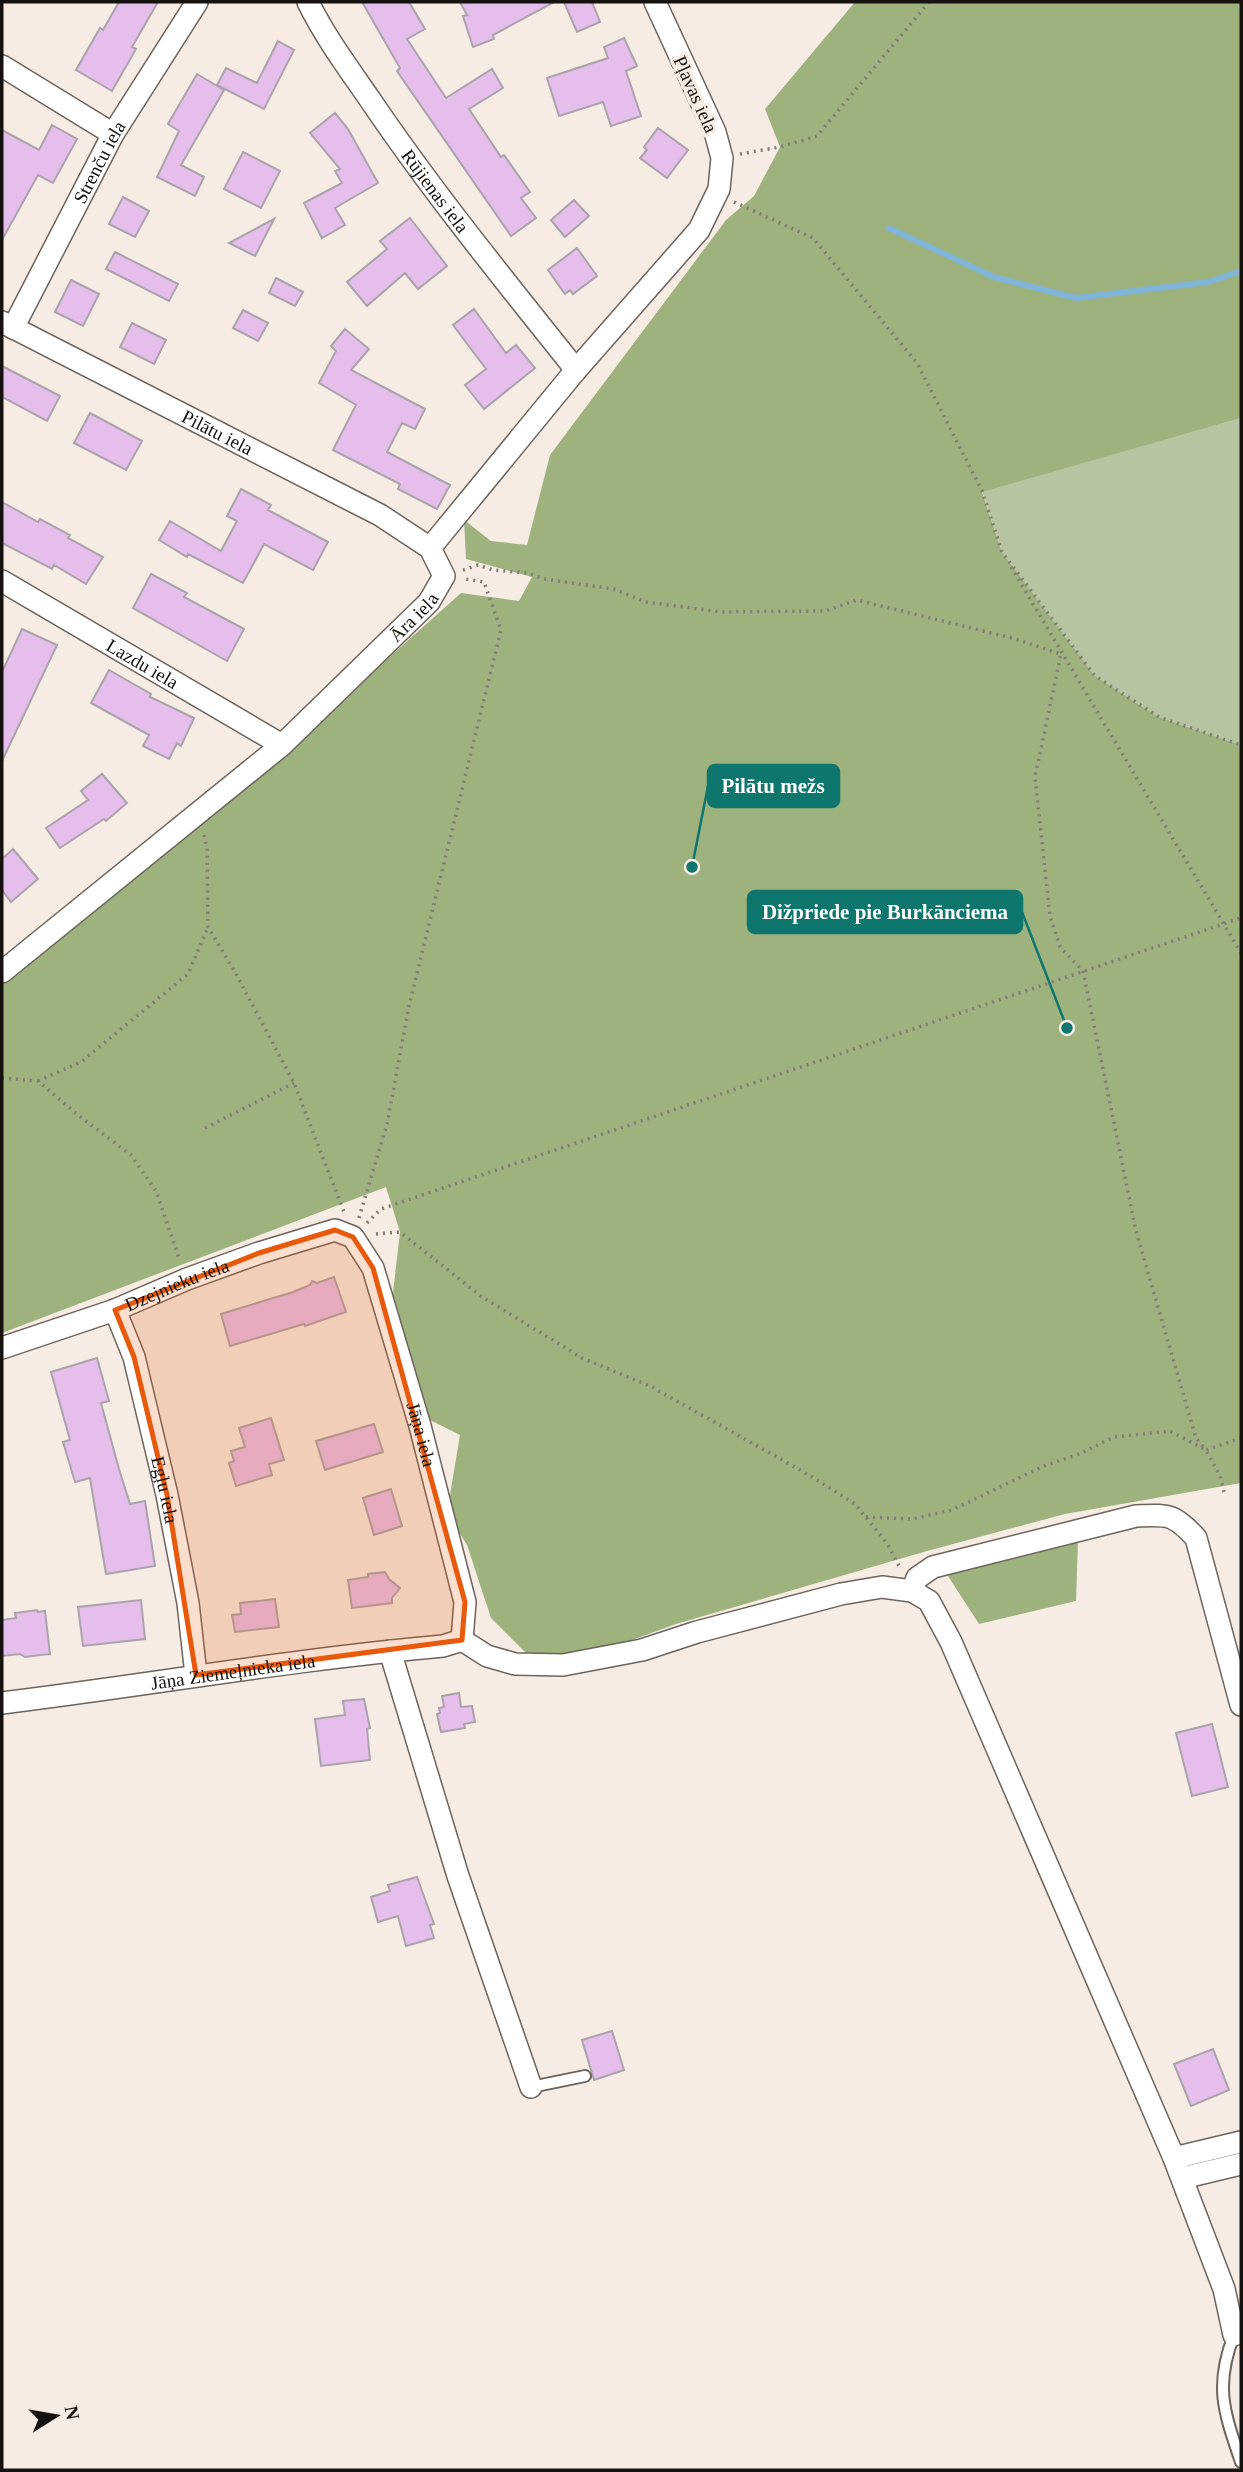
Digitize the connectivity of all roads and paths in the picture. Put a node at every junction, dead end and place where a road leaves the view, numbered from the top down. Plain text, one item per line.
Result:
1 (197, 2) edge
2 (308, 2) edge
3 (655, 2) edge
4 (929, 2) edge
5 (2, 66) edge
6 (113, 134) junction
7 (722, 158) junction
8 (717, 191) junction
9 (7, 325) edge
10 (576, 370) junction
11 (430, 548) junction
12 (1002, 552) junction
13 (444, 576) junction
14 (3, 585) edge
15 (1061, 654) junction
16 (282, 744) junction
17 (1241, 745) edge
18 (201, 810) junction
19 (1241, 918) edge
20 (1225, 923) junction
21 (208, 927) junction
22 (1241, 953) edge
23 (1083, 971) junction
24 (2, 972) edge
25 (2, 1079) edge
26 (38, 1080) junction
27 (294, 1083) junction
28 (205, 1128) dead end
29 (353, 1237) junction
30 (187, 1279) junction
31 (115, 1310) junction
32 (2, 1348) edge
33 (1241, 1438) edge
34 (1206, 1450) junction
35 (1225, 1496) dead end
36 (866, 1517) junction
37 (912, 1591) junction
38 (462, 1640) junction
39 (390, 1651) junction
40 (196, 1675) junction
41 (2, 1703) edge
42 (1241, 1705) edge
43 (585, 2076) dead end
44 (531, 2087) joint
45 (1241, 2142) edge
46 (1174, 2158) junction
47 (1241, 2164) edge
48 (1182, 2178) junction
49 (1234, 2334) joint
50 (1241, 2462) edge

1 - 6 street, Strenču iela
2 - 10 street, Rūjienas iela
3 - 7 street, Pļavas iela
4 - 7 path
5 - 6 street
6 - 9 street, Strenču iela
7 - 8 street, Pļavas iela
8 - 10 street
8 - 12 path
9 - 11 street, Pilātu iela
10 - 11 street
11 - 13 street, Āra iela
12 - 15 path
12 - 17 path
13 - 15 path
13 - 16 street, Āra iela
13 - 29 path
14 - 16 street, Lazdu iela
15 - 20 path
15 - 23 path
16 - 18 street, Āra iela
18 - 21 path
18 - 24 street, Āra iela
19 - 20 path
20 - 22 path
20 - 23 path
21 - 26 path
21 - 27 path
23 - 29 path
23 - 34 path
25 - 26 path
26 - 30 path
27 - 28 path
27 - 29 path
29 - 30 street, Dzejnieku iela
29 - 36 path
29 - 38 street, Jāņa iela
30 - 31 street, Dzejnieku iela
31 - 32 street, Dzejnieku iela
31 - 40 street, Egļu iela
33 - 34 path
34 - 35 path
34 - 36 path
36 - 37 path
37 - 38 street
37 - 42 street
37 - 46 street
38 - 39 street, Jāņa Ziemeļnieka iela
39 - 40 street, Jāņa Ziemeļnieka iela
39 - 44 street
40 - 41 street, Jāņa Ziemeļnieka iela
43 - 44 lane
45 - 46 street
46 - 48 street
47 - 48 street
48 - 49 street
49 - 50 lane

